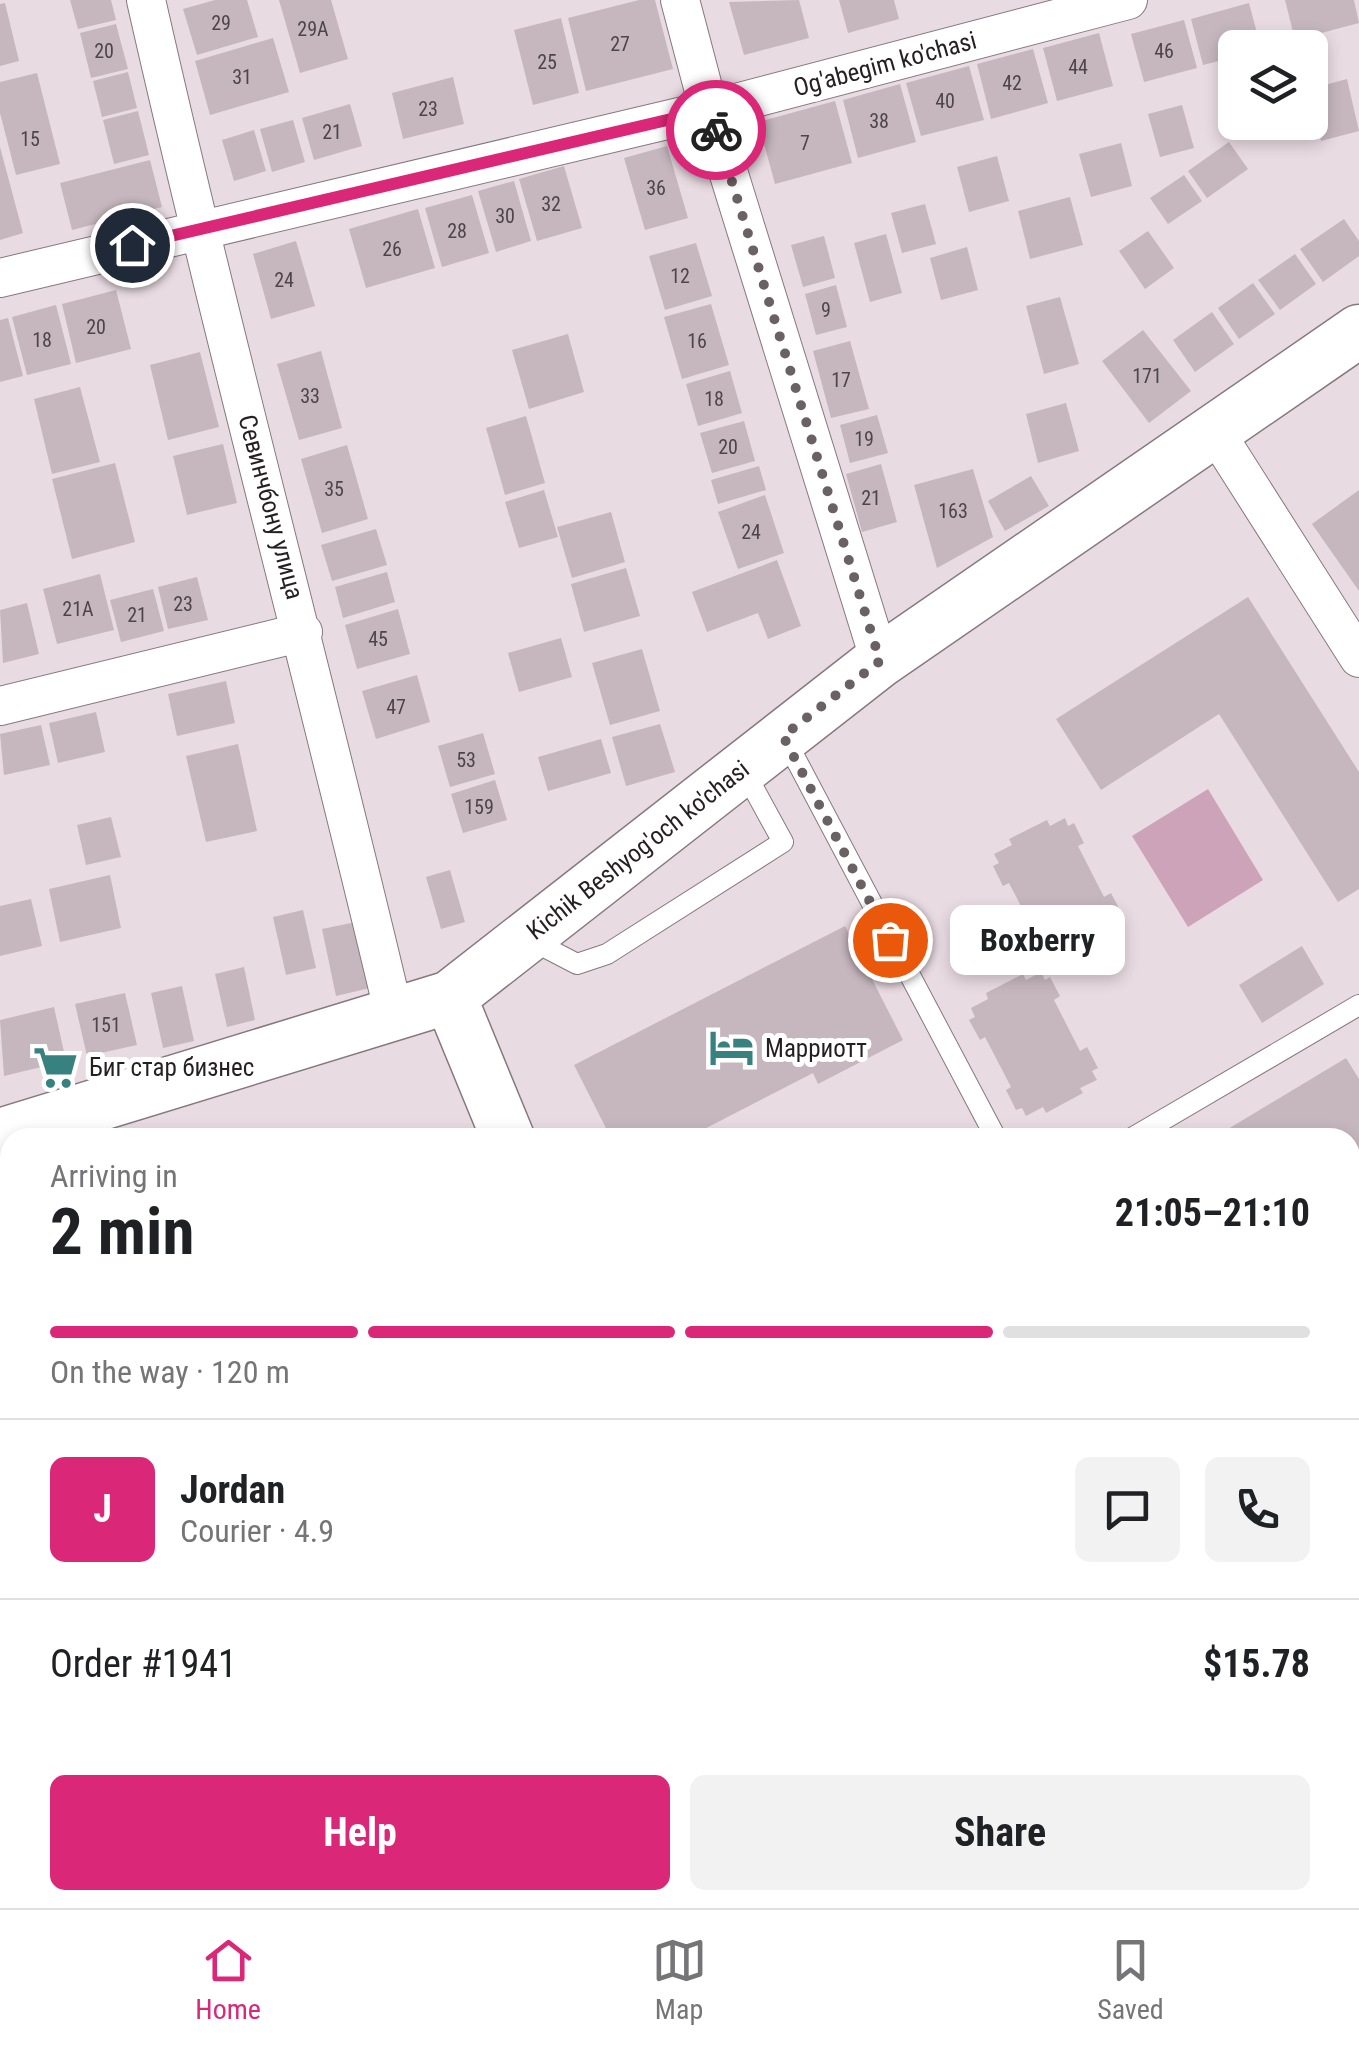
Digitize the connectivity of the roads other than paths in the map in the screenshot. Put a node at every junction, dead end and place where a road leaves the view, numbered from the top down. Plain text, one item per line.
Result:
1 (146, 0) edge
2 (680, 0) edge
3 (1128, 0) edge
4 (710, 110) junction
5 (198, 229) junction
6 (0, 278) edge
7 (1359, 330) edge
8 (1214, 430) junction
9 (304, 632) junction
10 (1359, 658) edge
11 (880, 661) junction
12 (0, 706) edge
13 (783, 736) junction
14 (743, 768) junction
15 (526, 937) junction
16 (450, 997) junction
17 (1359, 1005) edge
18 (394, 1014) junction
19 (64, 1128) edge
20 (504, 1128) edge
21 (991, 1128) edge
22 (1149, 1128) edge

1 - 5 street, Севинчбону улица
2 - 4 street
3 - 4 street, Og'abegim ko'chasi
4 - 5 street, Og'abegim ko'chasi
4 - 11 street
5 - 6 street, Og'abegim ko'chasi
5 - 9 street, Севинчбону улица
7 - 8 street, Kichik Beshyog'och ko'chasi
8 - 10 street
8 - 11 street, Kichik Beshyog'och ko'chasi
9 - 12 street
9 - 18 street, Севинчбону улица
11 - 13 street, Kichik Beshyog'och ko'chasi
13 - 14 street, Kichik Beshyog'och ko'chasi
13 - 21 lane
14 - 15 street, Kichik Beshyog'och ko'chasi
14 - 15 lane
15 - 16 street, Kichik Beshyog'och ko'chasi
16 - 18 street, Kichik Beshyog'och ko'chasi
16 - 20 street
17 - 22 lane
18 - 19 street, Kichik Beshyog'och ko'chasi

